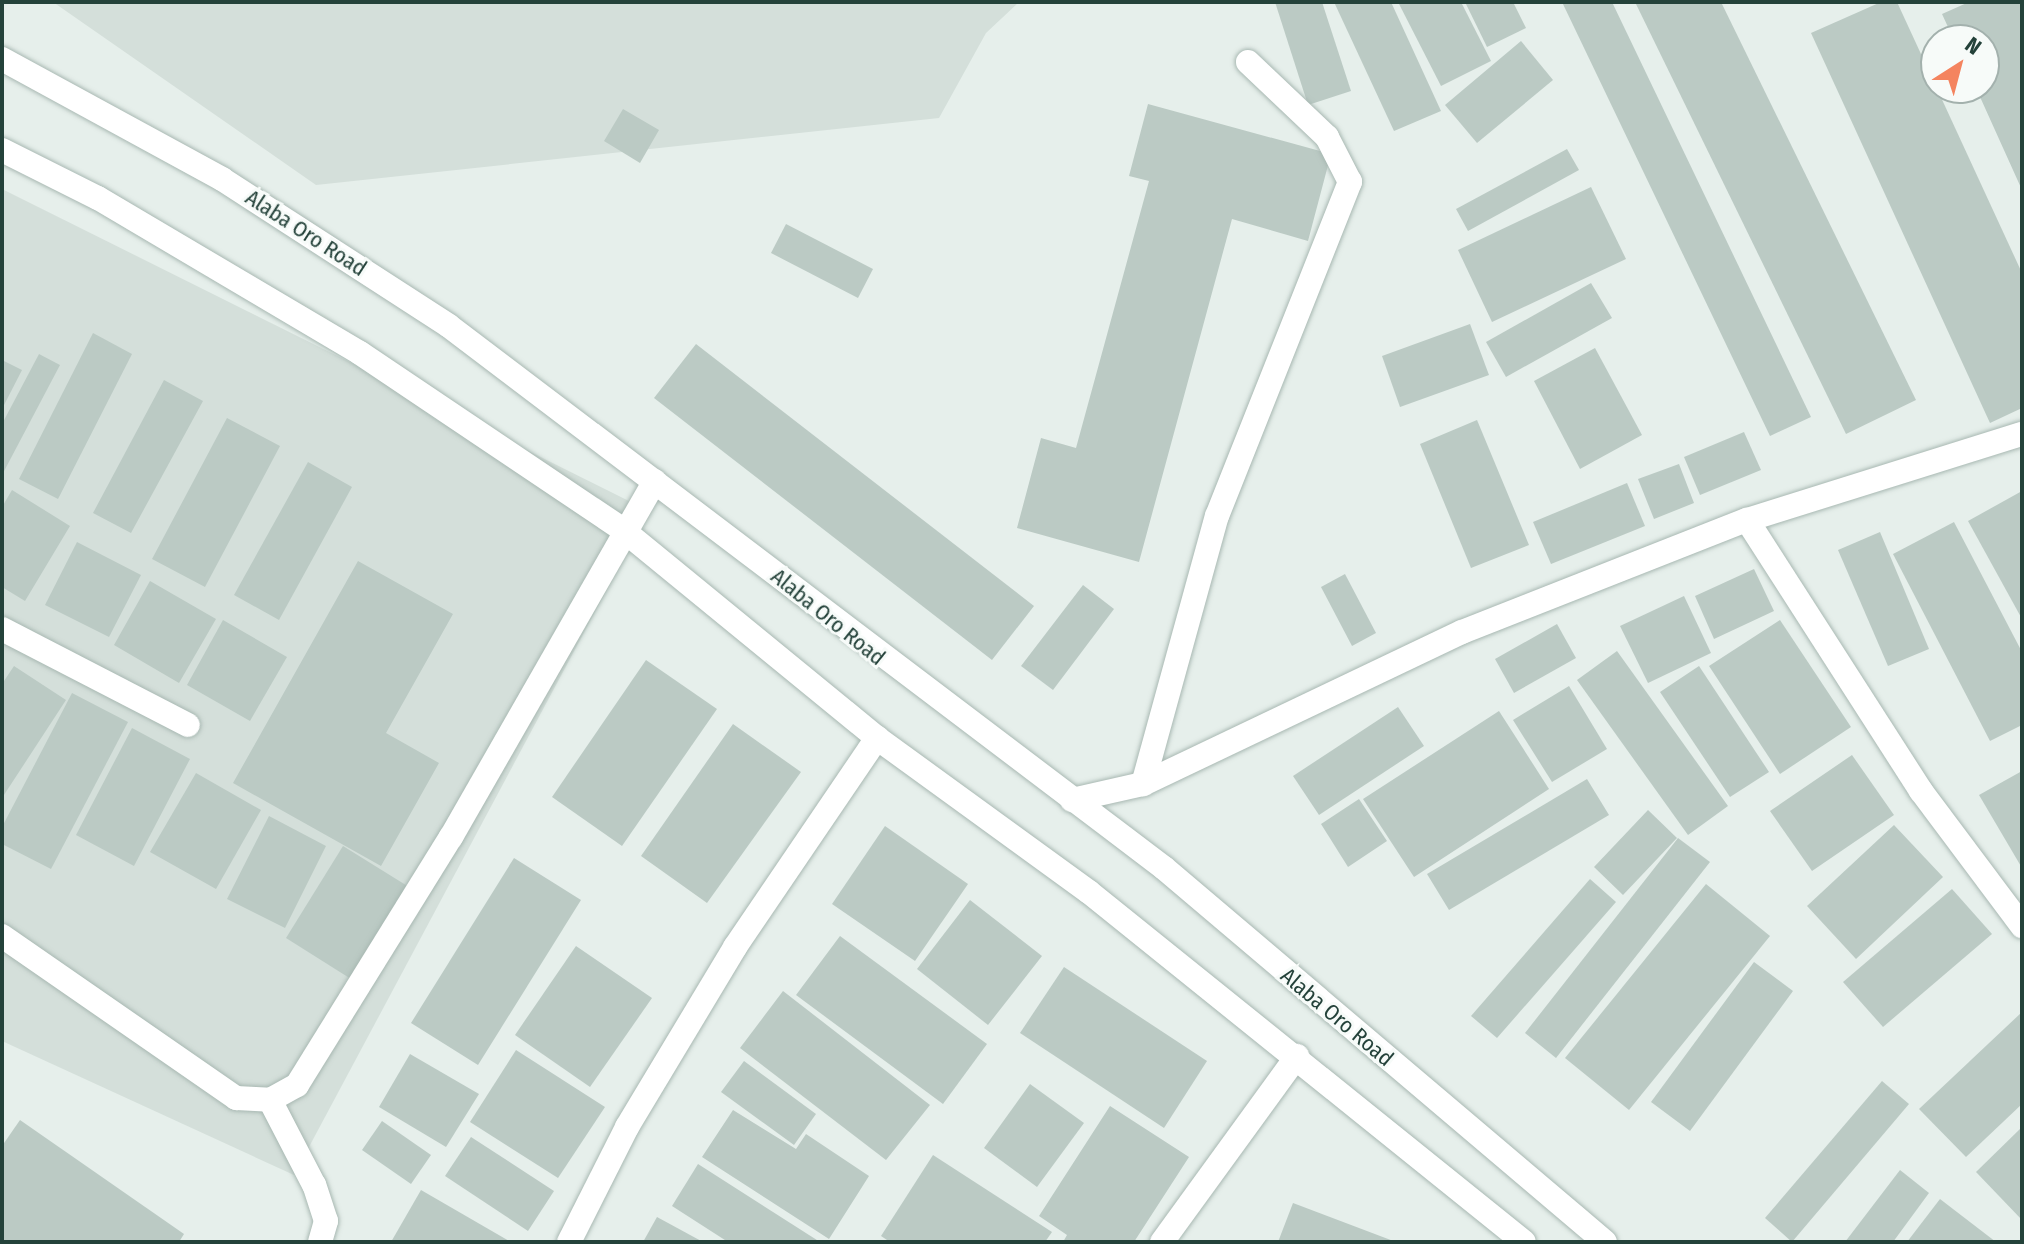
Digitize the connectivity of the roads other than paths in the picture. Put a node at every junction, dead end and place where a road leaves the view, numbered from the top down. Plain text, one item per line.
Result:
1 (2, 59) edge
2 (1248, 62) dead end
3 (2, 150) edge
4 (2022, 434) edge
5 (655, 481) junction
6 (1747, 520) junction
7 (623, 530) junction
8 (2, 629) edge
9 (188, 725) dead end
10 (877, 738) junction
11 (1143, 784) junction
12 (1072, 800) junction
13 (2022, 926) edge
14 (2, 936) edge
15 (1297, 1056) junction
16 (270, 1100) junction
17 (320, 1242) edge
18 (569, 1242) edge
19 (1162, 1242) edge
20 (1524, 1242) edge
21 (1605, 1242) edge

1 - 5 main road, Alaba Oro Road
2 - 11 main road
3 - 7 main road
4 - 6 main road
5 - 7 main road
5 - 12 main road, Alaba Oro Road
6 - 11 main road
6 - 13 main road
7 - 10 main road
7 - 16 main road
8 - 9 main road
10 - 15 main road
10 - 18 main road
11 - 12 main road
12 - 21 main road, Alaba Oro Road
14 - 16 main road
15 - 19 main road
15 - 20 main road
16 - 17 main road

